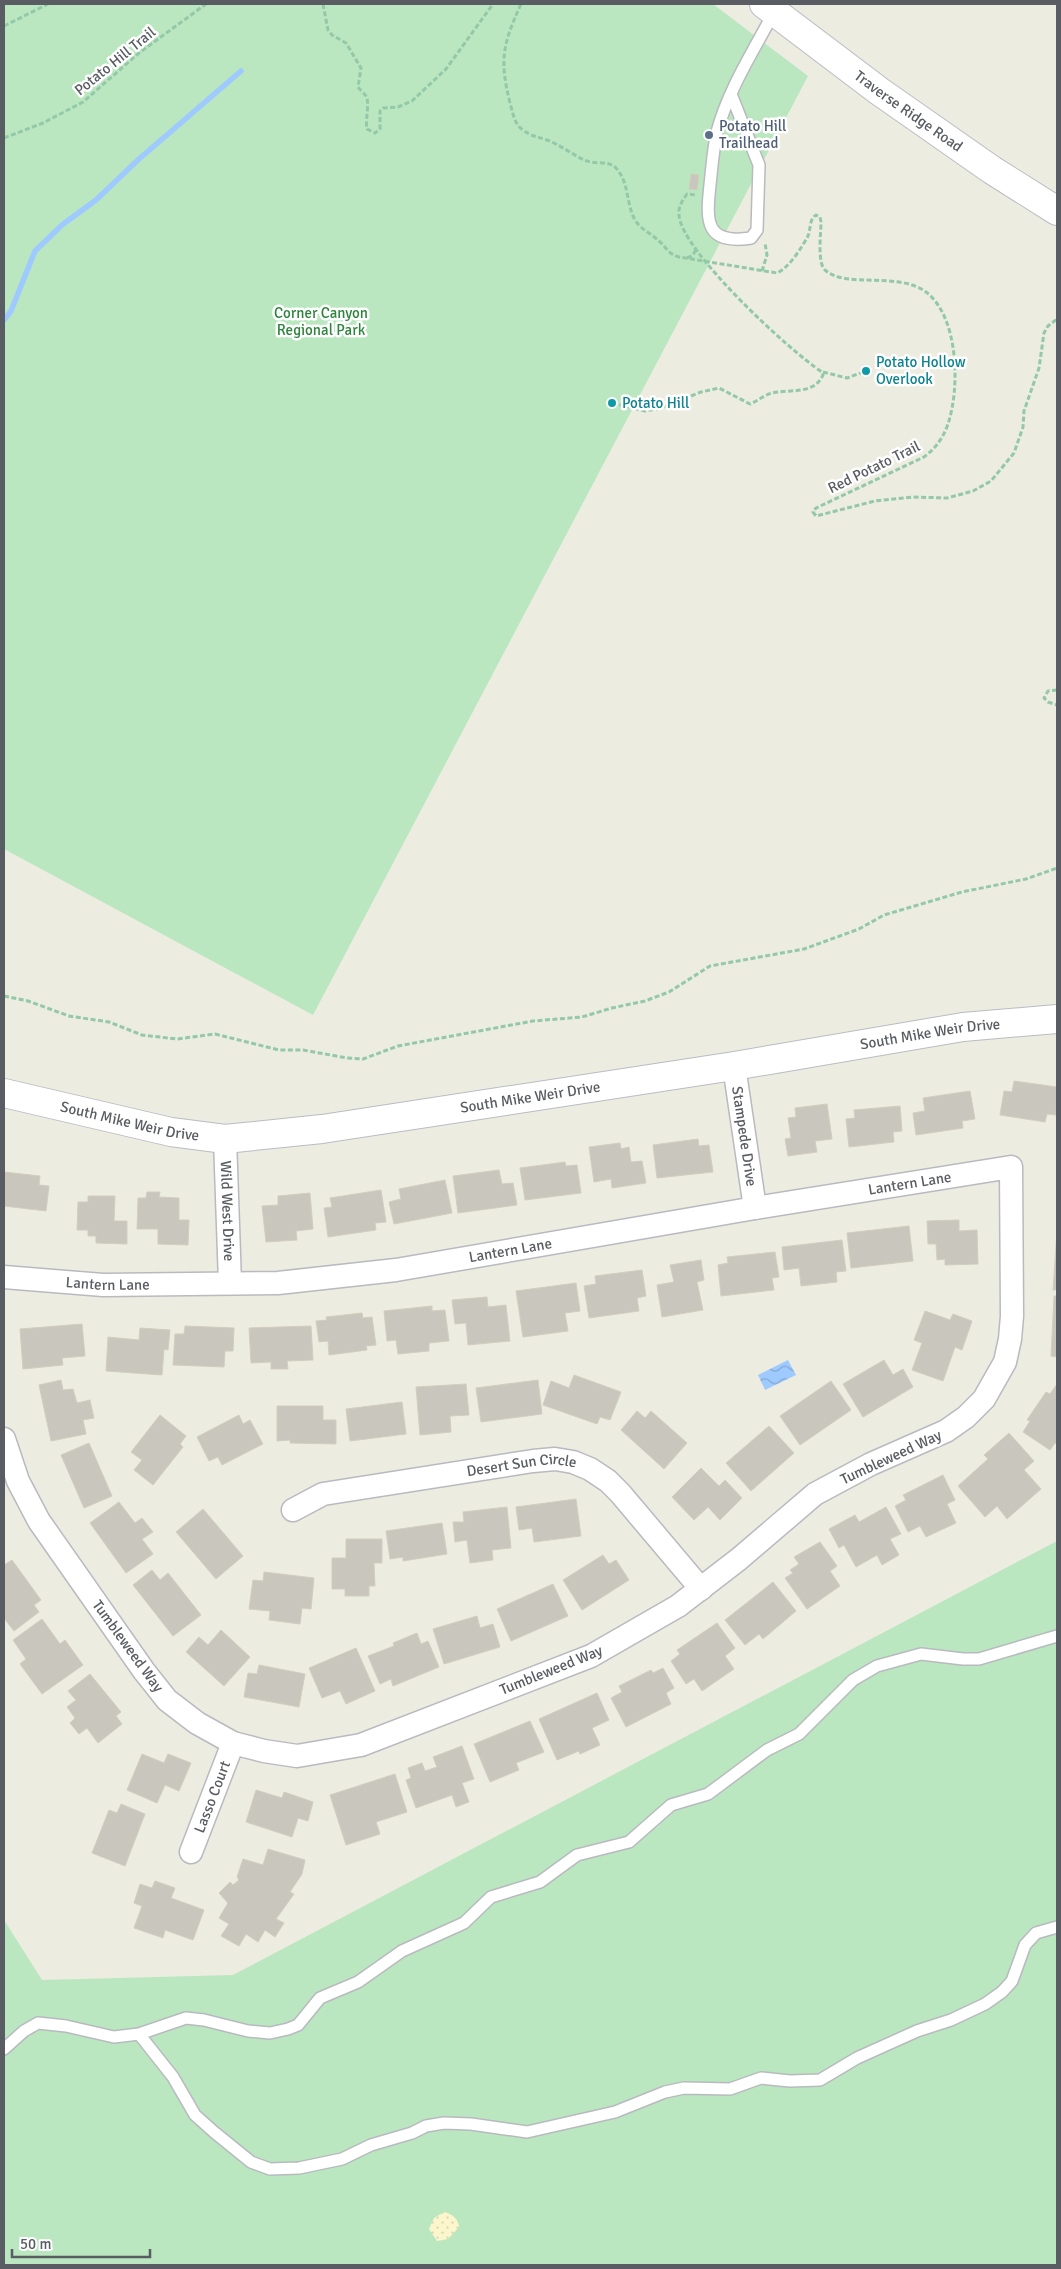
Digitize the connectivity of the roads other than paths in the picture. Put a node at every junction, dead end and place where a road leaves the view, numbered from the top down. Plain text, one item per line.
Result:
1 (769, 8) edge
2 (731, 94) junction
3 (1057, 212) edge
4 (1057, 1019) edge
5 (734, 1066) junction
6 (4, 1092) edge
7 (225, 1139) junction
8 (1011, 1167) joint
9 (755, 1208) junction
10 (4, 1277) edge
11 (230, 1283) junction
12 (4, 1438) edge
13 (293, 1510) dead end
14 (701, 1589) junction
15 (1057, 1636) edge
16 (233, 1743) junction
17 (191, 1852) dead end
18 (1057, 1927) edge
19 (139, 2034) junction
20 (4, 2049) edge

1 - 2 lane
1 - 3 street, Traverse Ridge Road
2 - 2 lane
4 - 5 street, South Mike Weir Drive
5 - 7 street, South Mike Weir Drive
5 - 9 street, Stampede Drive
6 - 7 street, South Mike Weir Drive
7 - 11 street, Wild West Drive
8 - 9 street, Lantern Lane
8 - 14 street, Tumbleweed Way
9 - 11 street, Lantern Lane
10 - 11 street, Lantern Lane
12 - 16 street, Tumbleweed Way
13 - 14 street, Desert Sun Circle
14 - 16 street, Tumbleweed Way
15 - 19 lane
16 - 17 street, Lasso Court
18 - 19 lane
19 - 20 lane

